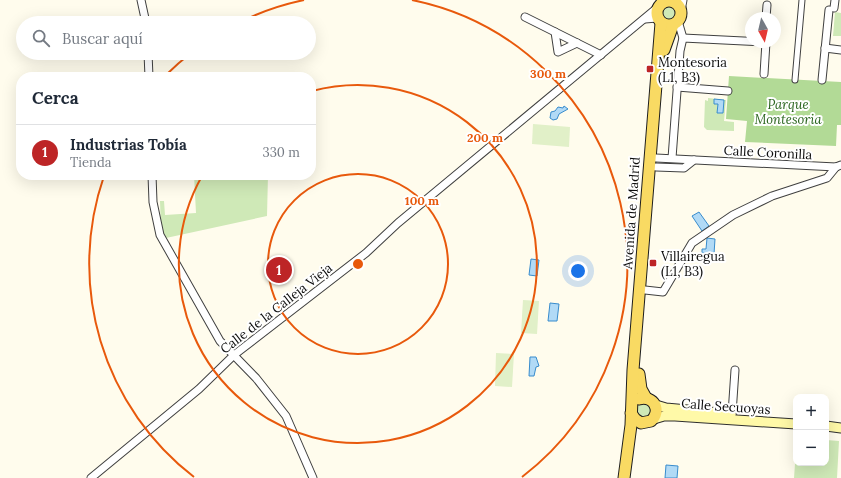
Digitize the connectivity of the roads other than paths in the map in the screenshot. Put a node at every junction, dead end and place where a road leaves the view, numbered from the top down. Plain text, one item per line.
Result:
1 (141, 0) edge
2 (802, 0) edge
3 (835, 0) edge
4 (767, 5) dead end
5 (670, 9) edge
6 (766, 12) edge
7 (144, 16) edge
8 (525, 17) dead end
9 (555, 32) junction
10 (683, 38) junction
11 (745, 41) edge
12 (577, 43) junction
13 (766, 48) edge
14 (825, 48) junction
15 (841, 50) edge
16 (601, 55) junction
17 (148, 60) edge
18 (149, 72) edge
19 (764, 74) dead end
20 (795, 80) dead end
21 (822, 80) dead end
22 (677, 86) junction
23 (728, 91) dead end
24 (672, 158) junction
25 (694, 160) junction
26 (656, 162) junction
27 (839, 166) edge
28 (152, 180) edge
29 (645, 290) junction
30 (234, 355) junction
31 (735, 370) dead end
32 (646, 398) junction
33 (656, 405) junction
34 (632, 409) junction
35 (732, 414) junction
36 (793, 419) edge
37 (649, 421) junction
38 (829, 421) edge
39 (841, 422) edge
40 (793, 424) edge
41 (829, 426) edge
42 (841, 428) edge
43 (91, 478) edge
44 (313, 478) edge
45 (624, 478) edge
46 (630, 478) edge

1 - 7 street
2 - 20 street
3 - 14 street
4 - 6 street
5 - 10 street
5 - 16 street, Calle de la Calleja Vieja
5 - 26 main road, Avenida de Madrid
5 - 34 main road, Avenida de Madrid
8 - 9 street
9 - 12 street
9 - 12 street
10 - 11 street
10 - 22 street
12 - 16 street
13 - 19 street
14 - 15 street
14 - 21 street
16 - 30 street, Calle de la Calleja Vieja
17 - 18 street
22 - 23 street
22 - 24 street
24 - 25 street, Calle Coronilla
24 - 26 street, Calle Coronilla
25 - 26 street, Calle Coronilla
25 - 27 street, Calle Coronilla
26 - 29 main road, Avenida de Madrid
27 - 29 street
28 - 30 street
29 - 32 main road, Avenida de Madrid
30 - 43 street, Calle de la Calleja Vieja
30 - 44 street
31 - 35 street
32 - 33 main road
32 - 34 main road
33 - 35 main road, Calle Secuoyas
33 - 37 main road
34 - 37 main road
34 - 45 main road, Avenida de Madrid
35 - 36 main road, Calle Secuoyas
37 - 40 main road, Calle Secuoyas
37 - 46 main road
38 - 39 main road
41 - 42 main road

